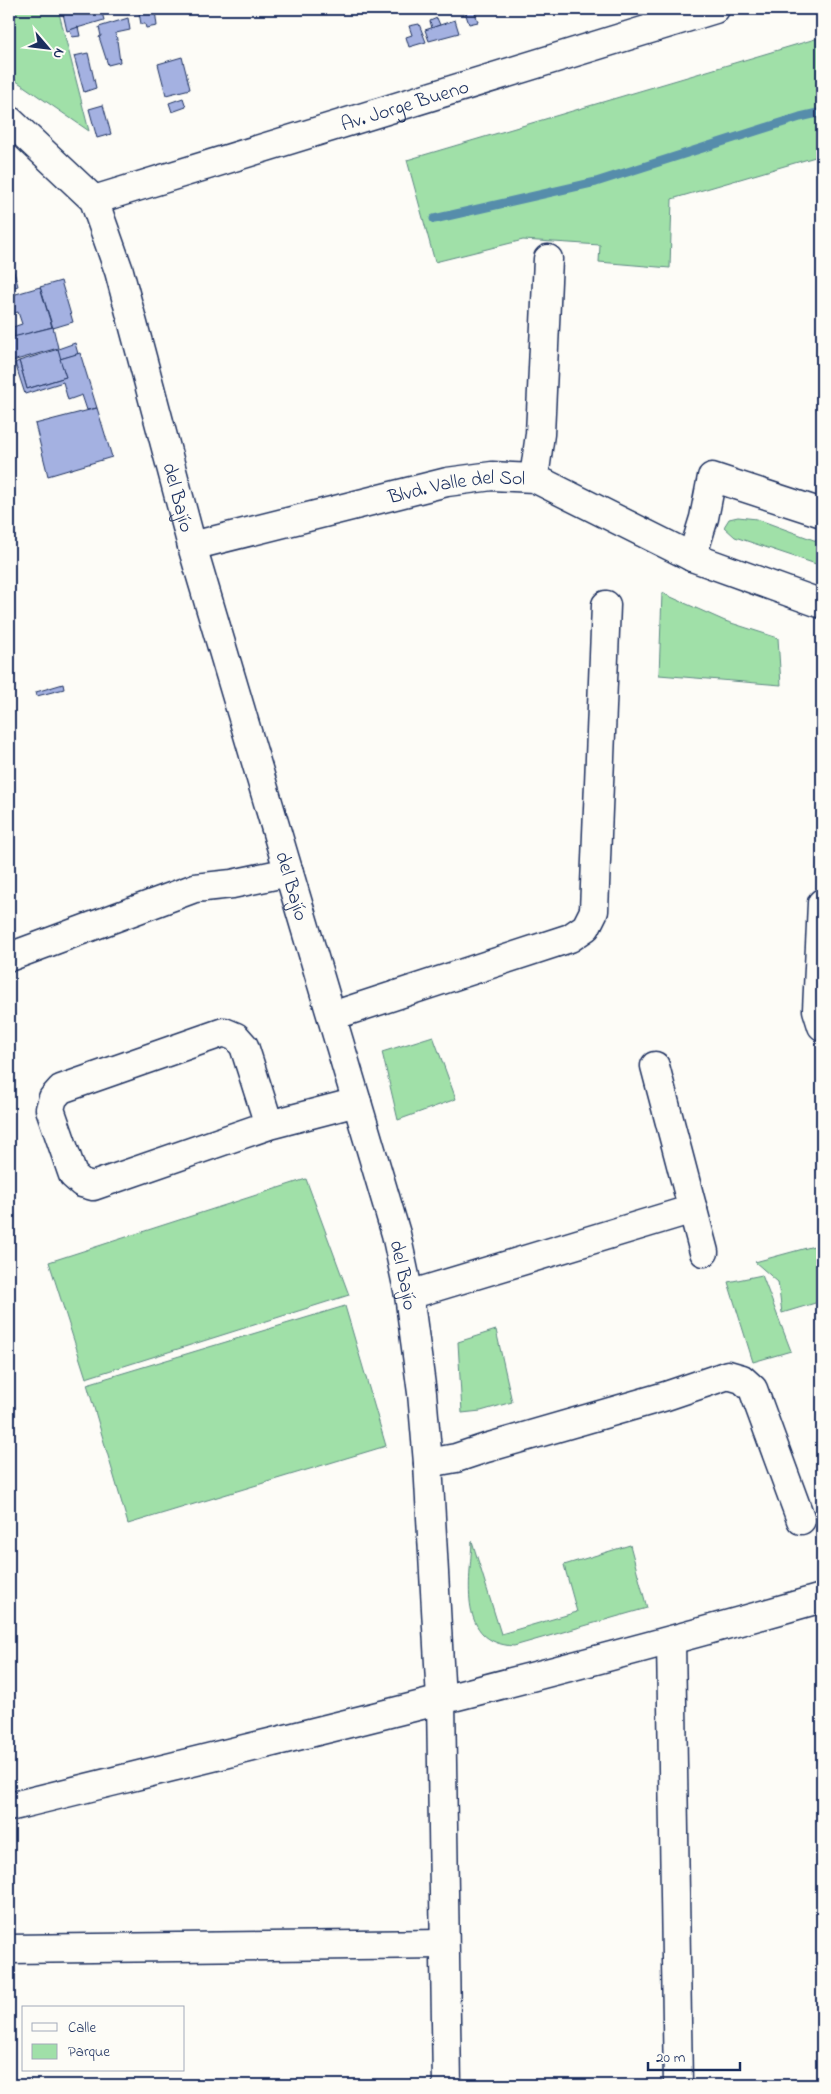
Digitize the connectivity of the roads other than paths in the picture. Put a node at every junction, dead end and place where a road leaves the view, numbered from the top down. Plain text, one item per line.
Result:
1 (714, 9) edge
2 (9, 120) edge
3 (94, 200) junction
4 (548, 259) dead end
5 (534, 478) junction
6 (822, 513) edge
7 (192, 546) junction
8 (692, 557) junction
9 (822, 604) edge
10 (606, 605) dead end
11 (289, 872) junction
12 (822, 903) edge
13 (12, 956) dead end
14 (332, 1016) junction
15 (822, 1026) edge
16 (656, 1066) dead end
17 (357, 1102) junction
18 (269, 1126) junction
19 (693, 1209) junction
20 (704, 1252) dead end
21 (409, 1295) junction
22 (428, 1463) junction
23 (801, 1520) dead end
24 (822, 1598) edge
25 (671, 1641) junction
26 (441, 1700) junction
27 (9, 1807) edge
28 (444, 1944) junction
29 (9, 1949) edge
30 (446, 2085) edge
31 (678, 2085) edge

1 - 3 street, Av. Jorge Bueno
2 - 3 street, del Bajío
3 - 7 street, del Bajío
4 - 5 street
5 - 7 street, Blvd. Valle del Sol
5 - 8 street, Blvd. Valle del Sol
6 - 8 street
7 - 11 street, del Bajío
8 - 9 street, Blvd. Valle del Sol
10 - 14 street
11 - 13 street
11 - 14 street, del Bajío
12 - 15 street
14 - 17 street, del Bajío
16 - 19 street
17 - 18 street
17 - 21 street, del Bajío
18 - 18 street
19 - 20 street
19 - 21 street
21 - 22 street, del Bajío
22 - 23 street
22 - 26 street, del Bajío
24 - 25 street
25 - 26 street
25 - 31 street
26 - 27 street
26 - 28 street, del Bajío
28 - 29 street
28 - 30 street, del Bajío

